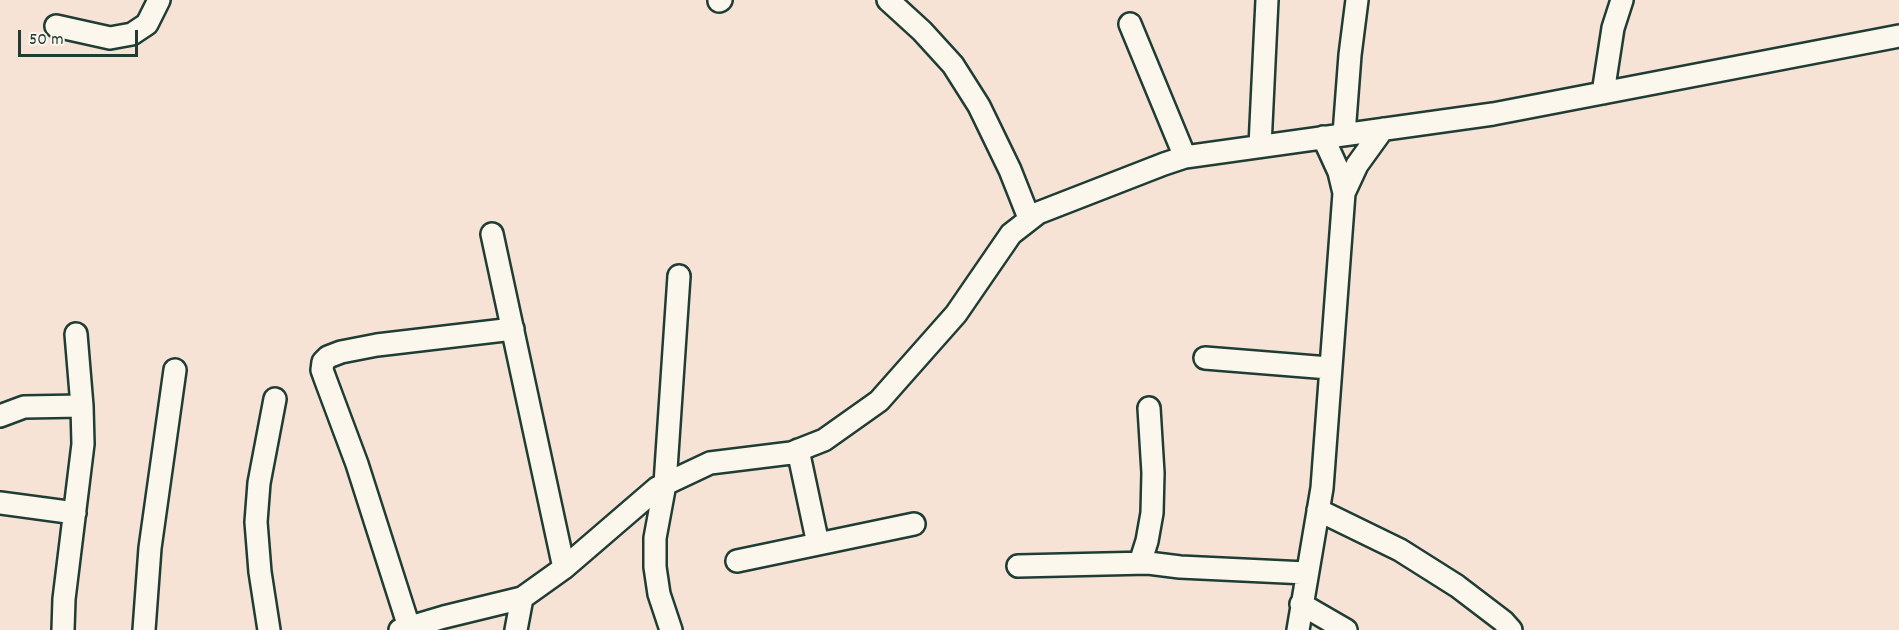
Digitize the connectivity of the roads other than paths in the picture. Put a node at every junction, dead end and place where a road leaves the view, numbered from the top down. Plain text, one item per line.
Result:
1 (159, 0) edge
2 (888, 0) edge
3 (1267, 0) edge
4 (1357, 0) edge
5 (1622, 0) edge
6 (1130, 24) dead end
7 (56, 26) dead end
8 (1899, 36) edge
9 (1603, 93) junction
10 (1383, 129) junction
11 (1344, 134) junction
12 (1323, 137) junction
13 (1260, 146) junction
14 (1185, 158) junction
15 (1344, 192) junction
16 (1029, 218) junction
17 (492, 234) dead end
18 (679, 276) dead end
19 (513, 329) junction
20 (76, 334) dead end
21 (1205, 358) dead end
22 (1329, 368) junction
23 (175, 370) dead end
24 (275, 399) dead end
25 (82, 406) junction
26 (1149, 408) dead end
27 (0, 416) edge
28 (798, 450) junction
29 (665, 484) junction
30 (0, 503) edge
31 (1318, 510) junction
32 (75, 513) junction
33 (914, 524) dead end
34 (818, 544) junction
35 (737, 561) dead end
36 (1140, 563) junction
37 (1018, 566) dead end
38 (564, 568) junction
39 (1306, 573) junction
40 (522, 598) junction
41 (1301, 604) junction
42 (405, 628) edge
43 (63, 630) edge
44 (144, 630) edge
45 (269, 630) edge
46 (516, 630) edge
47 (671, 630) edge
48 (1298, 630) edge
49 (1346, 630) edge
50 (1511, 630) edge

1 - 7 street
2 - 16 street
3 - 13 street
4 - 11 street
5 - 9 street
6 - 14 street
8 - 9 street
9 - 10 street
10 - 11 street
10 - 15 street
11 - 12 street
12 - 13 street
12 - 15 street
13 - 14 street
14 - 16 street
15 - 22 street
16 - 28 street
17 - 19 street
18 - 29 street
19 - 38 street
19 - 42 street
20 - 25 street
21 - 22 street
22 - 31 street
23 - 44 street
24 - 45 street
25 - 27 street
25 - 32 street
26 - 36 street
28 - 29 street
28 - 34 street
29 - 38 street
29 - 47 street
30 - 32 street
31 - 39 street
31 - 50 street
32 - 43 street
33 - 34 street
34 - 35 street
36 - 37 street
36 - 39 street
38 - 40 street
39 - 41 street
40 - 42 street
40 - 46 street
41 - 48 street
41 - 49 street

